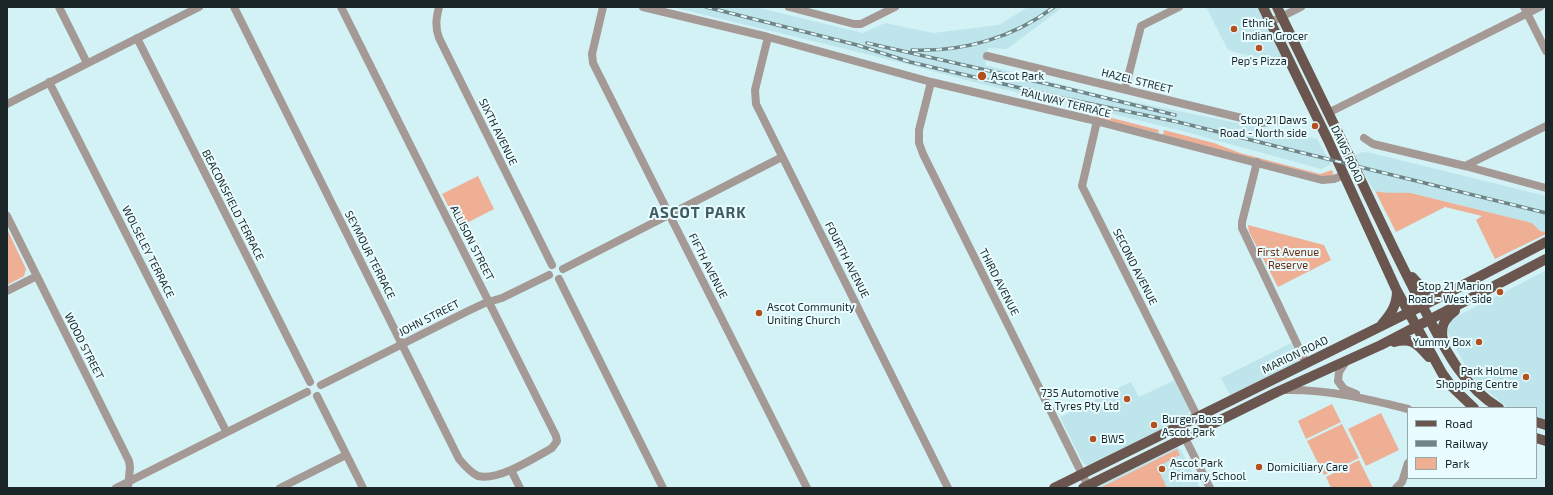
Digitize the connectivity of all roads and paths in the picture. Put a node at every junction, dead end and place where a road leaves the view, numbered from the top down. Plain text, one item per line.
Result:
1 (59, 7) edge
2 (199, 7) edge
3 (234, 7) edge
4 (342, 7) edge
5 (439, 7) edge
6 (603, 7) edge
7 (643, 7) edge
8 (789, 7) edge
9 (895, 7) edge
10 (1179, 7) edge
11 (1263, 7) edge
12 (1277, 7) edge
13 (1301, 7) edge
14 (1540, 7) edge
15 (1526, 10) edge
16 (1282, 17) junction
17 (1271, 22) junction
18 (768, 37) junction
19 (137, 38) junction
20 (1546, 51) edge
21 (987, 56) dead end
22 (87, 63) junction
23 (50, 82) junction
24 (931, 82) junction
25 (1125, 89) junction
26 (7, 104) edge
27 (1328, 113) junction
28 (1281, 120) dead end
29 (1097, 121) junction
30 (1546, 126) edge
31 (1364, 138) dead end
32 (782, 157) junction
33 (1257, 162) junction
34 (1465, 166) junction
35 (1344, 175) junction
36 (1546, 188) edge
37 (669, 214) junction
38 (7, 216) edge
39 (1546, 242) edge
40 (1397, 258) junction
41 (1546, 260) edge
42 (552, 265) junction
43 (1532, 266) junction
44 (1546, 267) edge
45 (563, 269) junction
46 (549, 275) junction
47 (37, 276) junction
48 (559, 279) junction
49 (7, 291) edge
50 (1397, 291) junction
51 (1442, 296) junction
52 (490, 302) junction
53 (1466, 302) junction
54 (1422, 305) junction
55 (1408, 312) junction
56 (1430, 320) junction
57 (1380, 327) junction
58 (1416, 327) junction
59 (402, 344) junction
60 (1381, 345) junction
61 (1445, 347) junction
62 (1348, 360) junction
63 (1306, 363) junction
64 (1442, 373) junction
65 (310, 382) junction
66 (321, 385) junction
67 (1280, 390) junction
68 (307, 392) junction
69 (317, 396) junction
70 (1370, 399) junction
71 (1473, 407) edge
72 (1498, 407) edge
73 (1407, 409) edge
74 (1197, 416) junction
75 (1179, 426) junction
76 (226, 432) junction
77 (1185, 437) junction
78 (346, 455) junction
79 (1407, 465) edge
80 (511, 470) junction
81 (1083, 474) junction
82 (128, 485) edge
83 (1399, 485) edge
84 (1086, 487) edge
85 (116, 488) edge
86 (280, 488) edge
87 (363, 488) edge
88 (520, 488) edge
89 (663, 488) edge
90 (807, 488) edge
91 (948, 488) edge
92 (1054, 488) edge
93 (1210, 488) edge
94 (1409, 488) edge

1 - 22 street
2 - 19 street
3 - 59 street, SEYMOUR TERRACE
4 - 52 street, ALLISON STREET
5 - 42 street, SIXTH AVENUE
6 - 37 street, FIFTH AVENUE
7 - 18 street, RAILWAY TERRACE
8 - 9 street
10 - 25 street
11 - 17 main road, DAWS ROAD
12 - 16 main road, DAWS ROAD
13 - 16 street
14 - 15 street
15 - 20 street
15 - 27 street
16 - 17 street
16 - 27 main road, DAWS ROAD
17 - 35 main road, DAWS ROAD
18 - 24 street, RAILWAY TERRACE
18 - 32 street, FOURTH AVENUE
19 - 22 street
19 - 65 street, BEACONSFIELD TERRACE
21 - 25 street, HAZEL STREET
22 - 23 street
23 - 26 street
23 - 76 street, WOLSELEY TERRACE
24 - 29 street, RAILWAY TERRACE
24 - 81 street, THIRD AVENUE
25 - 28 street, HAZEL STREET
27 - 40 main road, DAWS ROAD
29 - 33 street, RAILWAY TERRACE
29 - 74 street, SECOND AVENUE
30 - 34 street
31 - 34 street
32 - 37 street
32 - 91 street, FOURTH AVENUE
33 - 35 street, RAILWAY TERRACE
33 - 63 street
34 - 36 street
35 - 50 main road, DAWS ROAD
37 - 45 street
37 - 90 street, FIFTH AVENUE
38 - 47 street, WOOD STREET
39 - 51 main road, MARION ROAD
40 - 51 main road
40 - 54 main road, DAWS ROAD
41 - 43 main road
42 - 45 street
42 - 46 street
43 - 44 main road
43 - 53 main road
45 - 48 street
46 - 48 street
46 - 52 street, JOHN STREET
47 - 49 street
47 - 82 street, WOOD STREET
48 - 89 street
50 - 55 main road, DAWS ROAD
50 - 57 main road
51 - 54 main road, MARION ROAD
52 - 59 street, JOHN STREET
52 - 80 street, ALLISON STREET
53 - 56 main road
53 - 61 main road
54 - 55 main road, MARION ROAD
54 - 56 main road, DAWS ROAD
55 - 57 main road, MARION ROAD
55 - 58 main road, DAWS ROAD
56 - 58 main road
56 - 61 main road, DAWS ROAD
57 - 63 main road, MARION ROAD
58 - 60 main road
58 - 64 main road, DAWS ROAD
59 - 66 street, JOHN STREET
59 - 80 street, SEYMOUR TERRACE
60 - 62 main road
60 - 64 main road
61 - 72 main road, DAWS ROAD
62 - 67 main road
62 - 70 street
63 - 74 main road, MARION ROAD
64 - 71 main road
65 - 66 street
65 - 68 street
66 - 69 street
67 - 70 street
67 - 77 main road
68 - 69 street
68 - 76 street
69 - 78 street
70 - 73 street
74 - 75 main road, MARION ROAD
75 - 77 street
75 - 81 main road, MARION ROAD
76 - 82 street
77 - 84 main road
77 - 93 street
78 - 86 street
78 - 87 street
79 - 83 street
80 - 88 street
81 - 84 street, THIRD AVENUE
81 - 92 main road, MARION ROAD
82 - 85 street
83 - 94 street

